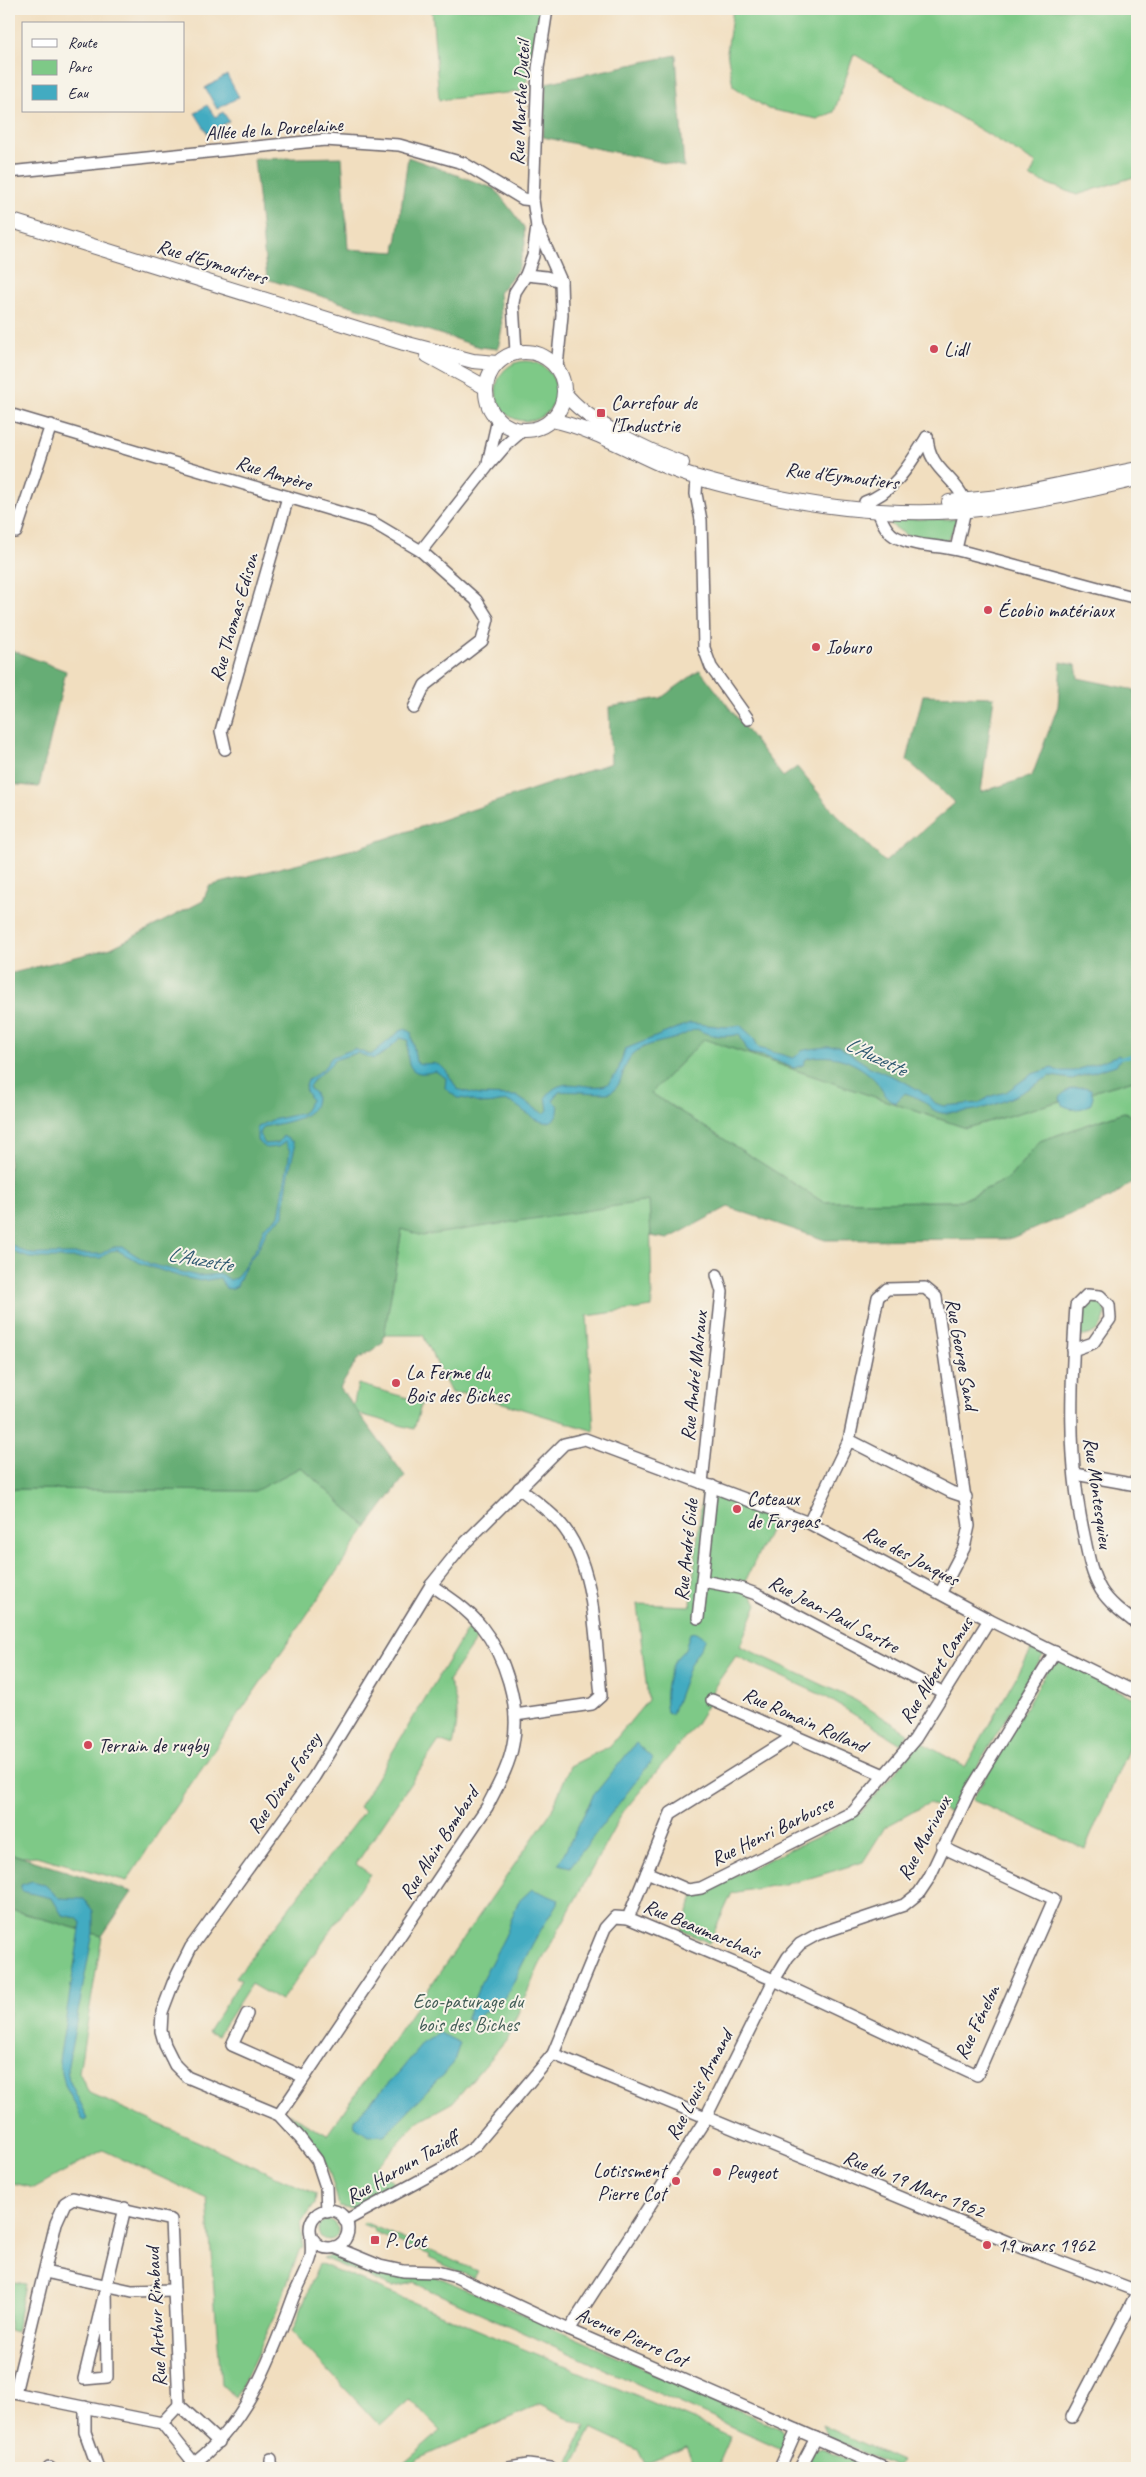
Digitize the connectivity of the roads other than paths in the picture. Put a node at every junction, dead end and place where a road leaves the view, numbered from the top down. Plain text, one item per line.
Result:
1 (547, 9) edge
2 (9, 172) edge
3 (533, 200) junction
4 (9, 220) edge
5 (537, 227) junction
6 (526, 275) junction
7 (561, 282) junction
8 (404, 343) junction
9 (516, 352) junction
10 (497, 363) junction
11 (557, 367) junction
12 (486, 387) junction
13 (564, 392) junction
14 (9, 414) edge
15 (498, 419) junction
16 (551, 420) junction
17 (51, 425) junction
18 (523, 430) junction
19 (487, 467) junction
20 (1137, 468) edge
21 (697, 478) junction
22 (1137, 479) edge
23 (288, 497) junction
24 (865, 502) junction
25 (965, 506) junction
26 (878, 511) junction
27 (16, 532) dead end
28 (956, 549) junction
29 (421, 551) junction
30 (1137, 598) edge
31 (414, 708) dead end
32 (748, 719) dead end
33 (225, 748) dead end
34 (716, 1275) dead end
35 (1073, 1350) junction
36 (849, 1440) junction
37 (660, 1468) joint
38 (1075, 1474) junction
39 (707, 1485) junction
40 (1137, 1485) edge
41 (519, 1488) junction
42 (966, 1498) junction
43 (809, 1523) junction
44 (703, 1581) junction
45 (431, 1585) junction
46 (940, 1592) junction
47 (698, 1618) dead end
48 (989, 1620) junction
49 (1137, 1624) edge
50 (1055, 1652) junction
51 (944, 1693) junction
52 (1137, 1693) edge
53 (712, 1700) dead end
54 (515, 1715) junction
55 (789, 1733) junction
56 (915, 1739) joint
57 (884, 1775) junction
58 (942, 1847) junction
59 (647, 1872) junction
60 (615, 1916) joint
61 (628, 1918) junction
62 (774, 1980) junction
63 (247, 2014) dead end
64 (552, 2054) junction
65 (304, 2077) junction
66 (279, 2115) junction
67 (707, 2117) junction
68 (126, 2208) junction
69 (327, 2211) junction
70 (345, 2221) junction
71 (347, 2234) junction
72 (312, 2237) junction
73 (331, 2248) junction
74 (360, 2257) junction
75 (311, 2258) junction
76 (45, 2272) junction
77 (106, 2285) junction
78 (174, 2290) junction
79 (1137, 2292) edge
80 (569, 2330) junction
81 (11, 2394) edge
82 (179, 2405) junction
83 (85, 2407) junction
84 (1072, 2416) dead end
85 (162, 2422) junction
86 (797, 2430) junction
87 (816, 2438) junction
88 (219, 2442) junction
89 (191, 2466) edge
90 (98, 2468) edge
91 (509, 2468) edge
92 (551, 2468) edge
93 (780, 2468) edge
94 (800, 2468) edge
95 (884, 2468) edge

1 - 3 street, Rue Marthe Duteil
2 - 3 street, Allée de la Porcelaine
3 - 5 street
4 - 8 main road, Rue d'Eymoutiers
5 - 6 street
5 - 7 street
6 - 7 street
6 - 9 street
7 - 11 street
8 - 10 main road
8 - 12 main road
9 - 10 main road
9 - 11 main road
10 - 12 main road
11 - 13 main road
12 - 15 main road
13 - 16 main road
13 - 24 main road, Rue d'Eymoutiers
14 - 17 street, Rue Ampère
15 - 18 main road
15 - 19 street
16 - 18 main road
16 - 21 main road
17 - 23 street, Rue Ampère
17 - 27 street
18 - 19 street
19 - 29 street
20 - 25 main road, Rue d'Eymoutiers
21 - 26 main road
21 - 32 street
22 - 25 main road
23 - 29 street, Rue Ampère
23 - 33 street, Rue Thomas Edison
24 - 25 main road, Rue d'Eymoutiers
24 - 25 street
25 - 26 main road
25 - 28 street
26 - 28 street
28 - 30 street
29 - 31 street, Rue Ampère
34 - 39 street, Rue André Malraux
35 - 35 street, Rue Montesquieu
35 - 38 street, Rue Montesquieu
36 - 42 street
36 - 42 street, Rue George Sand
36 - 43 street, Rue George Sand
37 - 39 street, Rue des Jonques
37 - 41 street, Rue Diane Fossey
38 - 40 street
38 - 49 street, Rue Montesquieu
39 - 43 street, Rue des Jonques
39 - 44 street, Rue André Gide
41 - 45 street, Rue Diane Fossey
41 - 54 street
42 - 46 street, Rue George Sand
43 - 46 street, Rue des Jonques
44 - 47 street, Rue André Gide
44 - 51 street, Rue Jean-Paul Sartre
45 - 54 street, Rue Alain Bombard
45 - 66 street, Rue Diane Fossey
46 - 48 street, Rue des Jonques
48 - 50 street, Rue des Jonques
48 - 51 street, Rue Albert Camus
50 - 52 street, Rue des Jonques
50 - 58 street, Rue Marivaux
51 - 56 street, Rue Albert Camus
53 - 55 street, Rue Romain Rolland
54 - 65 street, Rue Alain Bombard
55 - 57 street, Rue Romain Rolland
55 - 59 street
56 - 57 street, Rue Henri Barbusse
57 - 59 street, Rue Henri Barbusse
58 - 62 street, Rue Marivaux
58 - 62 street, Rue Fénelon
59 - 61 street
60 - 61 street, Rue Beaumarchais
60 - 64 street, Rue Haroun Tazieff
61 - 62 street, Rue Beaumarchais
62 - 67 street, Rue Louis Armand
63 - 65 street
64 - 67 street, Rue du 19 Mars 1962
64 - 70 street, Rue Haroun Tazieff
65 - 66 street, Rue Alain Bombard
66 - 69 street, Rue Diane Fossey
67 - 79 street, Rue du 19 Mars 1962
67 - 80 street, Rue Louis Armand
68 - 76 street
68 - 77 street
68 - 78 street, Rue Arthur Rimbaud
69 - 70 street
69 - 72 street
70 - 71 street
71 - 73 street
71 - 74 street
72 - 73 street
72 - 75 street
73 - 74 street, Avenue Pierre Cot
73 - 75 street
74 - 80 street, Avenue Pierre Cot
75 - 88 street
76 - 77 street
76 - 81 street
77 - 77 street
77 - 78 street
78 - 82 street, Rue Arthur Rimbaud
79 - 84 street
80 - 86 street, Avenue Pierre Cot
81 - 83 street
82 - 85 street
82 - 88 street, Rue Arthur Rimbaud
83 - 85 street
83 - 90 street
85 - 89 street
86 - 87 street, Avenue Pierre Cot
86 - 93 street
87 - 94 street
87 - 95 street, Avenue Pierre Cot
88 - 89 street
91 - 92 street

